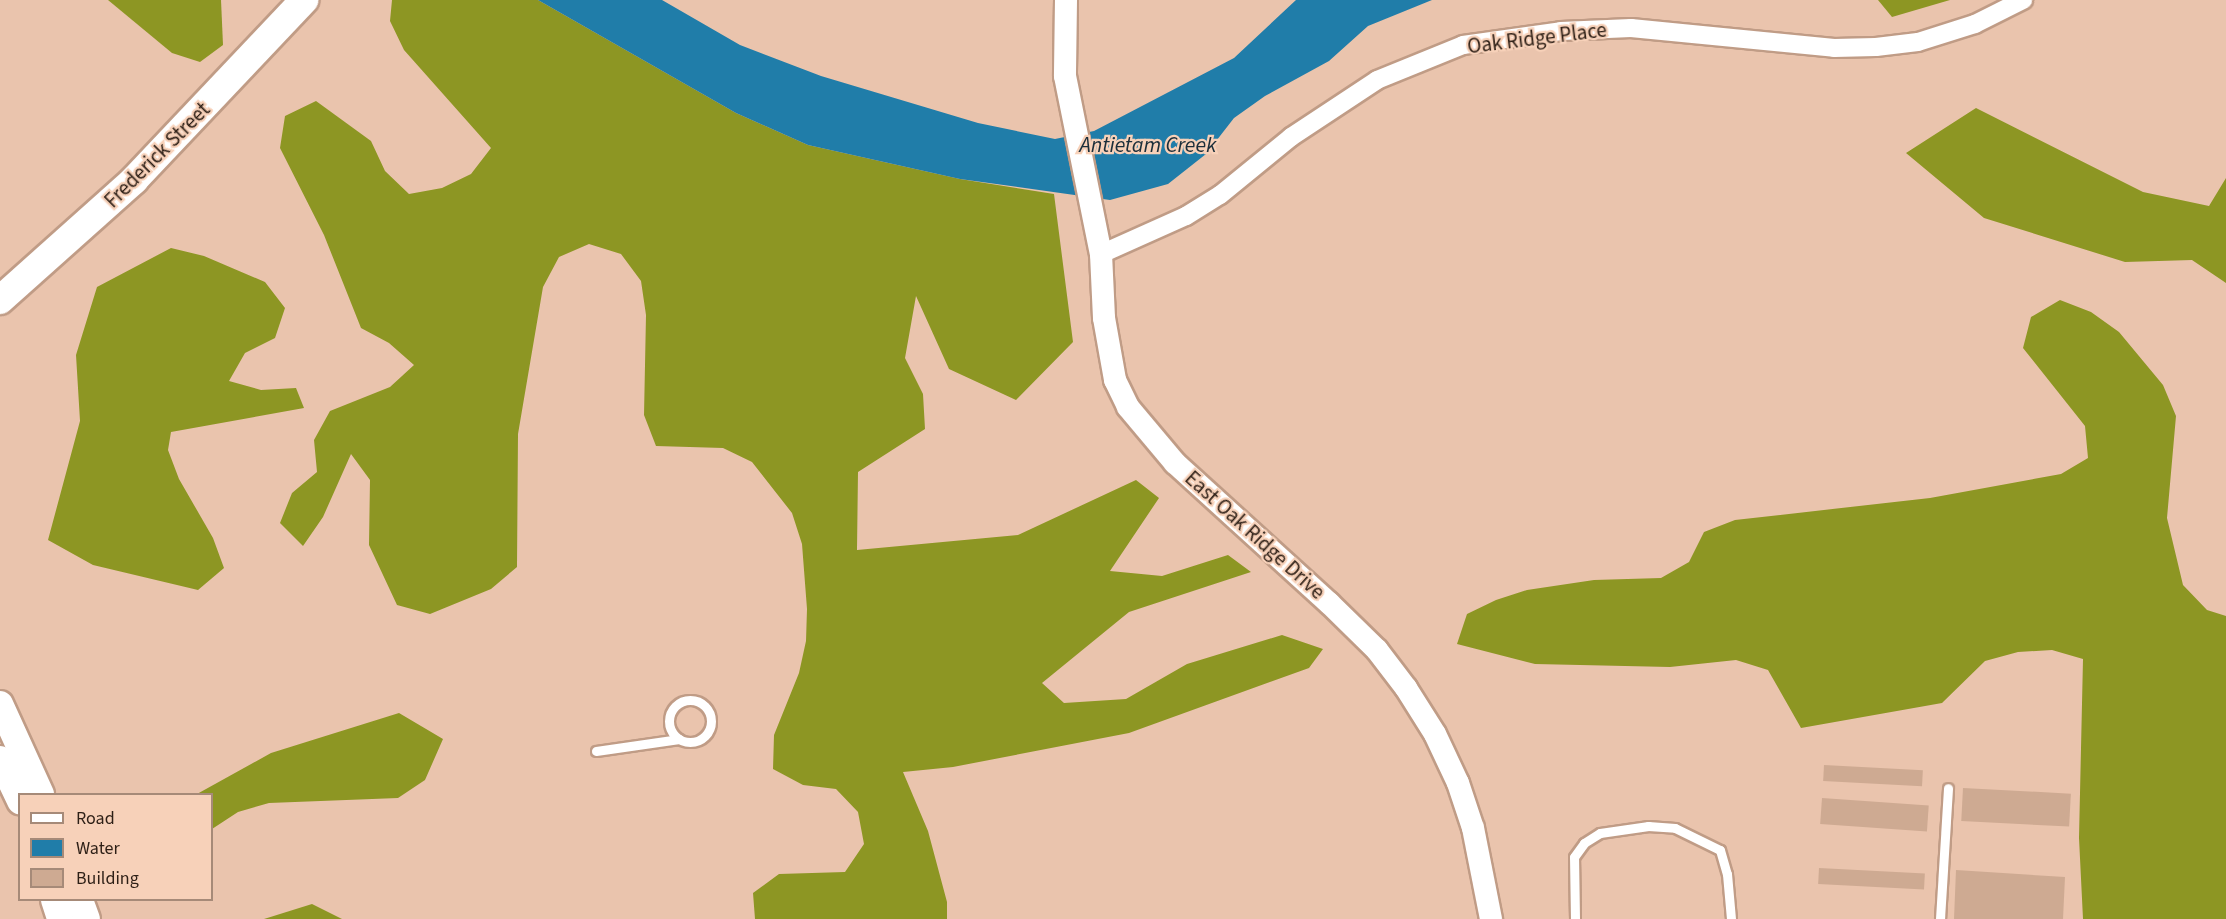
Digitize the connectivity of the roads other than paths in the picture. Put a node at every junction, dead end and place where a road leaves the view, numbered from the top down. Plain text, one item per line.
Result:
1 (304, 0) edge
2 (1066, 0) edge
3 (2023, 0) edge
4 (1099, 245) junction
5 (0, 300) edge
6 (0, 704) edge
7 (679, 739) junction
8 (596, 751) dead end
9 (0, 759) edge
10 (1948, 788) dead end
11 (39, 793) edge
12 (18, 797) edge
13 (54, 901) edge
14 (80, 901) edge
15 (60, 919) edge
16 (87, 919) edge
17 (1491, 919) edge
18 (1575, 919) edge
19 (1731, 919) edge
20 (1940, 919) edge

1 - 5 main road, Frederick Street
2 - 4 street, East Oak Ridge Drive
3 - 4 street, Oak Ridge Place
4 - 17 street, East Oak Ridge Drive
6 - 11 main road
7 - 7 lane
7 - 8 lane
9 - 12 main road
10 - 20 lane
13 - 15 main road
14 - 16 main road
18 - 19 lane

